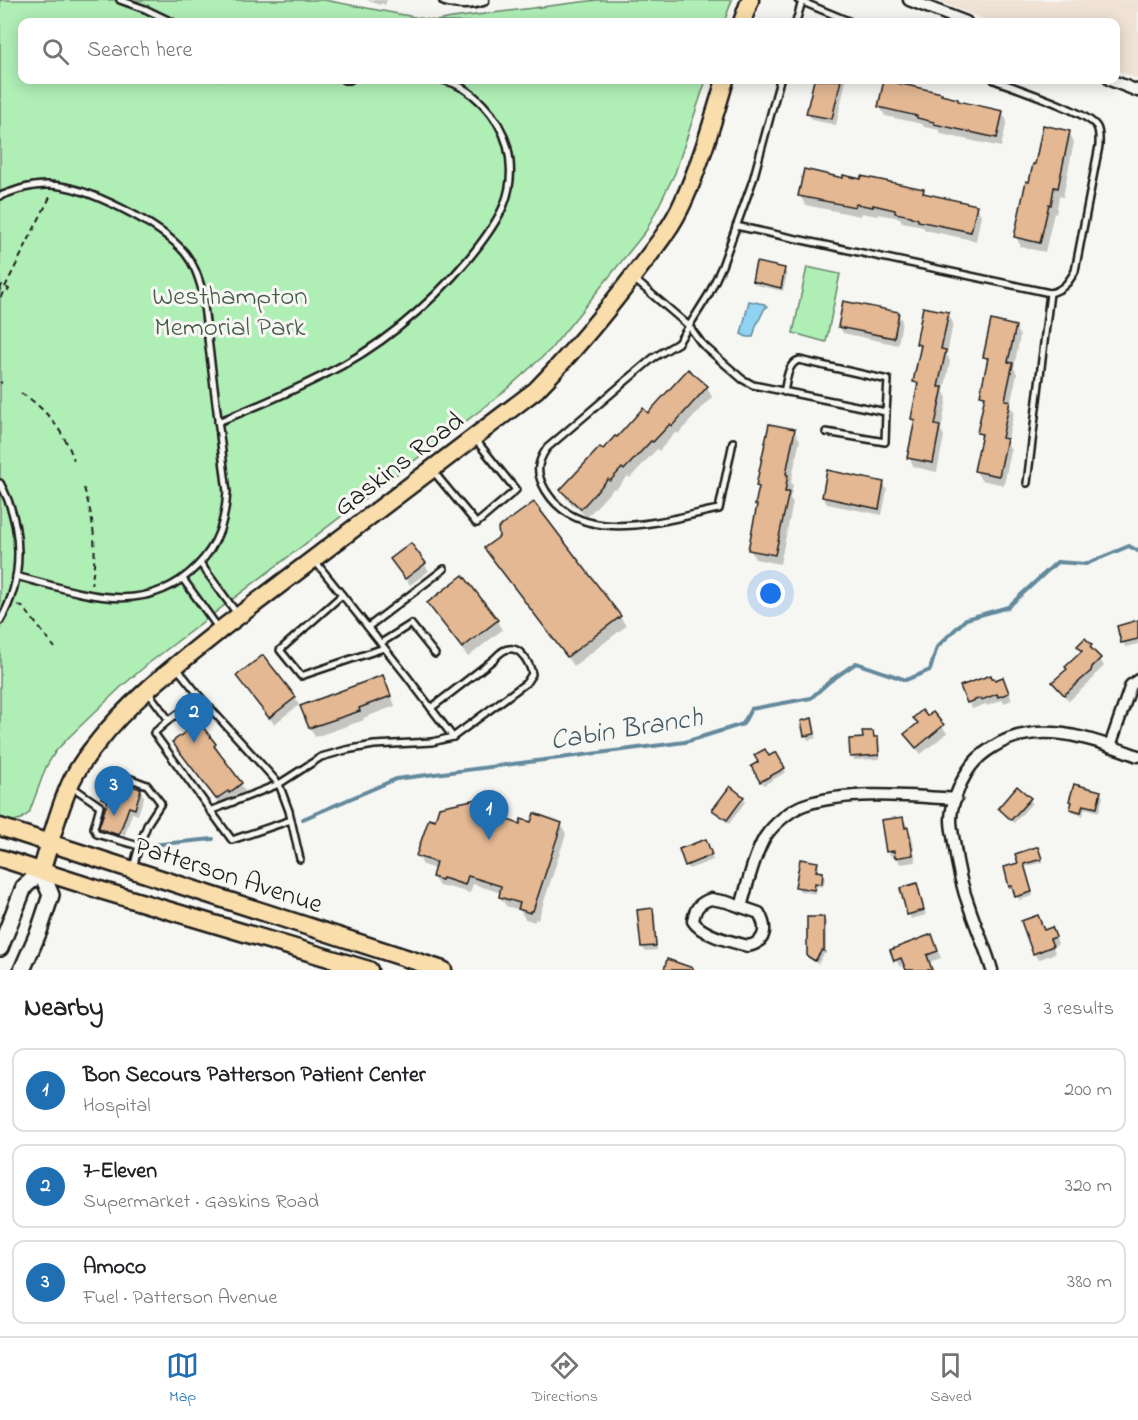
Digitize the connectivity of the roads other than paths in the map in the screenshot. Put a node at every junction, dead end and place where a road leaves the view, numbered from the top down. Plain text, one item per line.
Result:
1 (120, 0) edge
2 (445, 0) edge
3 (483, 0) edge
4 (750, 0) edge
5 (909, 0) edge
6 (800, 1) edge
7 (164, 18) edge
8 (743, 18) edge
9 (797, 18) edge
10 (841, 18) edge
11 (956, 18) edge
12 (454, 84) edge
13 (724, 84) edge
14 (779, 84) edge
15 (1004, 84) edge
16 (1120, 84) edge
17 (1138, 91) edge
18 (0, 196) edge
19 (736, 226) junction
20 (632, 278) junction
21 (1050, 293) junction
22 (689, 326) junction
23 (784, 392) junction
24 (886, 412) junction
25 (218, 422) junction
26 (826, 432) dead end
27 (474, 438) junction
28 (733, 442) dead end
29 (432, 470) junction
30 (0, 483) edge
31 (1027, 483) dead end
32 (314, 560) junction
33 (200, 563) junction
34 (444, 569) dead end
35 (16, 576) junction
36 (183, 579) junction
37 (342, 595) junction
38 (239, 616) junction
39 (0, 621) edge
40 (368, 627) junction
41 (220, 630) junction
42 (383, 645) junction
43 (435, 654) dead end
44 (175, 666) junction
45 (1138, 680) edge
46 (147, 690) junction
47 (201, 698) junction
48 (431, 708) junction
49 (169, 720) junction
50 (453, 737) junction
51 (1110, 746) junction
52 (1138, 756) edge
53 (115, 773) dead end
54 (279, 784) junction
55 (69, 785) junction
56 (956, 799) junction
57 (210, 811) junction
58 (291, 820) junction
59 (0, 827) edge
60 (50, 843) junction
61 (139, 846) junction
62 (0, 858) edge
63 (300, 859) dead end
64 (133, 870) junction
65 (41, 872) junction
66 (741, 907) junction
67 (0, 948) edge
68 (22, 970) edge
69 (369, 970) edge
70 (443, 970) edge
71 (992, 970) edge

1 - 7 lane
2 - 3 street
4 - 8 main road
5 - 11 street
6 - 9 lane
6 - 10 lane
12 - 25 lane
13 - 20 main road, Gaskins Road
14 - 19 lane
15 - 21 lane
16 - 17 street
18 - 25 lane
19 - 21 lane
19 - 22 lane
20 - 22 lane
20 - 27 main road, Gaskins Road
21 - 31 lane
22 - 23 lane
22 - 28 lane
23 - 24 lane
23 - 24 lane
24 - 26 lane
25 - 33 lane
27 - 29 main road, Gaskins Road
27 - 29 lane
29 - 32 main road, Gaskins Road
30 - 35 lane
32 - 37 lane
32 - 38 main road, Gaskins Road
33 - 36 lane
33 - 38 lane
34 - 40 lane
35 - 36 lane
35 - 39 lane
36 - 41 lane
37 - 40 lane
37 - 42 lane
38 - 41 main road, Gaskins Road
40 - 42 lane
41 - 44 main road, Gaskins Road
42 - 43 lane
42 - 48 lane
44 - 46 main road, Gaskins Road
44 - 47 lane
45 - 51 street
46 - 49 lane
46 - 55 main road, Gaskins Road
47 - 49 lane
47 - 54 lane
48 - 50 lane
48 - 50 lane
49 - 57 lane
50 - 54 lane
51 - 52 street
51 - 56 street
53 - 61 lane
54 - 57 lane
54 - 58 lane
55 - 60 main road, Gaskins Road
55 - 61 lane
56 - 66 street
56 - 71 street
57 - 58 lane
58 - 63 lane
59 - 60 main road, Patterson Avenue
60 - 64 main road, Patterson Avenue
60 - 65 main road, Gaskins Road
61 - 64 lane
62 - 65 main road, Patterson Avenue
64 - 70 main road, Patterson Avenue
65 - 67 main road
65 - 68 main road
65 - 69 main road, Patterson Avenue
66 - 66 street

